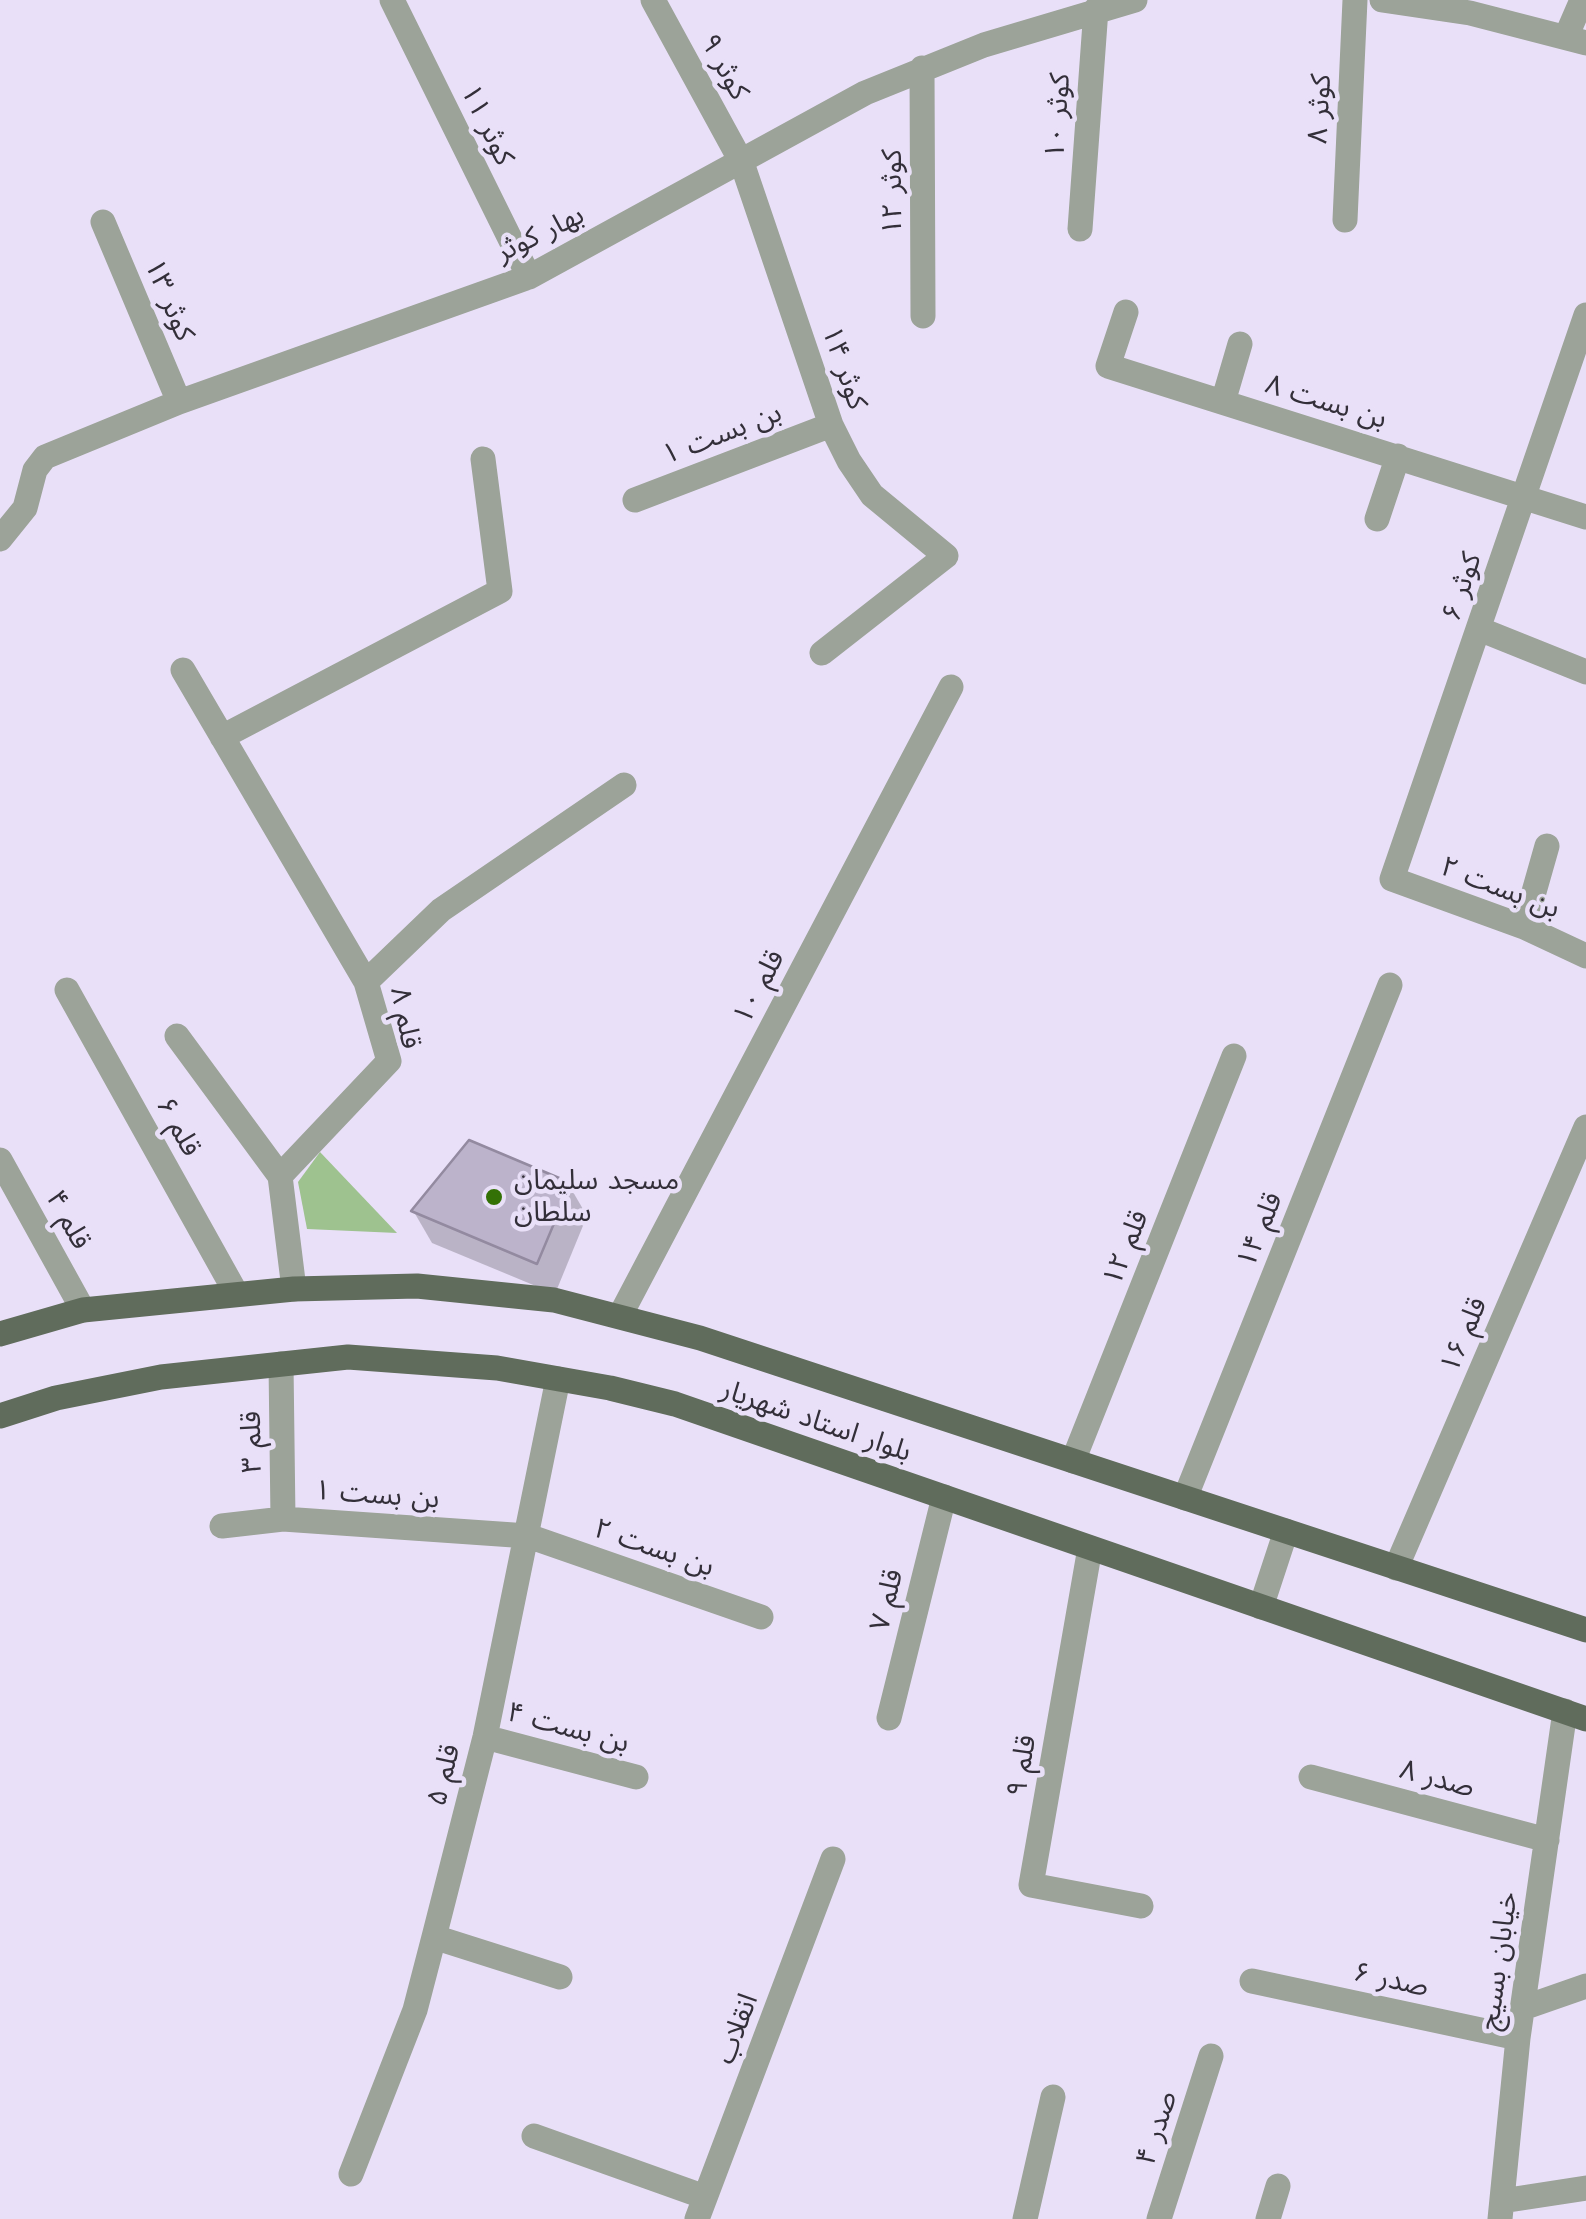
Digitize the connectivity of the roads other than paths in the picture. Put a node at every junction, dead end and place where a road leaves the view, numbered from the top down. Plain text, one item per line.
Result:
1 (392, 0) edge
2 (653, 0) edge
3 (1136, 0) edge
4 (1355, 0) edge
5 (1382, 0) edge
6 (1582, 0) edge
7 (1096, 8) junction
8 (1054, 10) edge
9 (1576, 40) edge
10 (922, 68) junction
11 (742, 164) junction
12 (1345, 220) dead end
13 (103, 222) dead end
14 (1080, 229) dead end
15 (529, 277) junction
16 (1126, 312) dead end
17 (924, 316) dead end
18 (1584, 330) edge
19 (1240, 344) dead end
20 (179, 402) junction
21 (1224, 402) junction
22 (831, 425) junction
23 (1398, 456) junction
24 (484, 459) dead end
25 (1526, 495) junction
26 (635, 500) dead end
27 (1586, 517) edge
28 (1377, 519) dead end
29 (0, 540) edge
30 (1479, 629) junction
31 (822, 653) dead end
32 (183, 670) dead end
33 (1586, 672) edge
34 (951, 687) dead end
35 (222, 737) junction
36 (624, 785) dead end
37 (1547, 846) dead end
38 (1392, 879) joint
39 (1524, 927) junction
40 (1586, 956) edge
41 (366, 982) junction
42 (1390, 985) dead end
43 (68, 990) dead end
44 (177, 1036) dead end
45 (1234, 1056) dead end
46 (1586, 1127) edge
47 (0, 1160) edge
48 (280, 1176) junction
49 (294, 1289) junction
50 (236, 1294) junction
51 (83, 1310) junction
52 (620, 1314) junction
53 (0, 1334) edge
54 (281, 1364) junction
55 (558, 1379) junction
56 (0, 1416) edge
57 (1074, 1461) junction
58 (944, 1497) junction
59 (1185, 1498) junction
60 (283, 1519) junction
61 (222, 1526) dead end
62 (1286, 1531) junction
63 (528, 1536) junction
64 (1090, 1548) junction
65 (1396, 1568) junction
66 (1262, 1606) junction
67 (760, 1617) dead end
68 (1586, 1630) edge
69 (1575, 1715) edge
70 (889, 1718) dead end
71 (485, 1737) junction
72 (636, 1776) dead end
73 (1311, 1777) dead end
74 (1547, 1840) junction
75 (833, 1860) dead end
76 (1141, 1906) dead end
77 (434, 1937) junction
78 (560, 1977) dead end
79 (1252, 1980) dead end
80 (1586, 1986) edge
81 (1523, 2008) junction
82 (1518, 2038) junction
83 (1211, 2056) dead end
84 (1053, 2096) dead end
85 (534, 2136) dead end
86 (351, 2174) dead end
87 (1278, 2186) dead end
88 (1586, 2188) edge
89 (701, 2208) edge
90 (1501, 2210) edge
91 (1025, 2219) edge
92 (1159, 2219) edge
93 (1268, 2219) edge

1 - 15 street, کوثر ۱۱
2 - 11 street, کوثر ۹
3 - 7 street, بهار کوثر
4 - 12 street, کوثر ۸
5 - 9 street
6 - 9 street
7 - 8 street, بهار کوثر
7 - 14 street, کوثر ۱۰
8 - 10 street, بهار کوثر
10 - 11 street, بهار کوثر
10 - 17 street, کوثر ۱۲
11 - 15 street, بهار کوثر
11 - 22 street, کوثر ۱۴
13 - 20 street, کوثر ۱۳
15 - 20 street, بهار کوثر
16 - 21 street, بن بست ۸
18 - 25 street, کوثر ۶
19 - 21 street
20 - 29 street, بهار کوثر
21 - 23 street, بن بست ۸
22 - 26 street, بن بست ۱
22 - 31 street, کوثر ۱۴
23 - 25 street, بن بست ۸
23 - 28 street
24 - 35 street
25 - 27 street, بن بست ۸
25 - 30 street, کوثر ۶
30 - 33 street
30 - 38 street, کوثر ۶
32 - 35 street
34 - 52 street, قلم ۱۰
35 - 41 street
36 - 41 street, قلم ۸
37 - 39 street
38 - 39 street, بن بست ۲
39 - 40 street, بن بست ۲
41 - 48 street, قلم ۸
42 - 59 street, قلم ۱۴
43 - 50 street, قلم ۶
44 - 48 street
45 - 57 street, قلم ۱۲
46 - 65 street, قلم ۱۶
47 - 51 street, قلم ۴
48 - 49 street
49 - 50 main road, بلوار استاد شهریار
49 - 52 main road, بلوار استاد شهریار
50 - 51 main road, بلوار استاد شهریار
51 - 53 main road, بلوار استاد شهریار
52 - 57 main road, بلوار استاد شهریار
54 - 55 main road, بلوار استاد شهریار
54 - 56 main road, بلوار استاد شهریار
54 - 60 street, قلم ۳
55 - 58 main road, بلوار استاد شهریار
55 - 63 street, قلم ۵
57 - 59 main road, بلوار استاد شهریار
58 - 64 main road, بلوار استاد شهریار
58 - 70 street, قلم ۷
59 - 62 main road, بلوار استاد شهریار
60 - 61 street, بن بست ۱
60 - 63 street, بن بست ۱
62 - 65 main road, بلوار استاد شهریار
62 - 66 street
63 - 67 street, بن بست ۲
63 - 71 street, قلم ۵
64 - 66 main road, بلوار استاد شهریار
64 - 76 street, قلم ۹
65 - 68 main road, بلوار استاد شهریار
66 - 69 main road, بلوار استاد شهریار
69 - 74 street, خیابان بسیج
71 - 72 street, بن بست ۴
71 - 77 street, قلم ۵
73 - 74 street, صدر ۸
74 - 81 street, خیابان بسیج
75 - 89 street, انقلاب
77 - 78 street
77 - 86 street, قلم ۵
79 - 82 street, صدر ۶
80 - 81 street
81 - 82 street, خیابان بسیج
82 - 90 street, خیابان بسیج
83 - 92 street, صدر ۴
84 - 91 street
85 - 89 street
87 - 93 street
88 - 90 street

